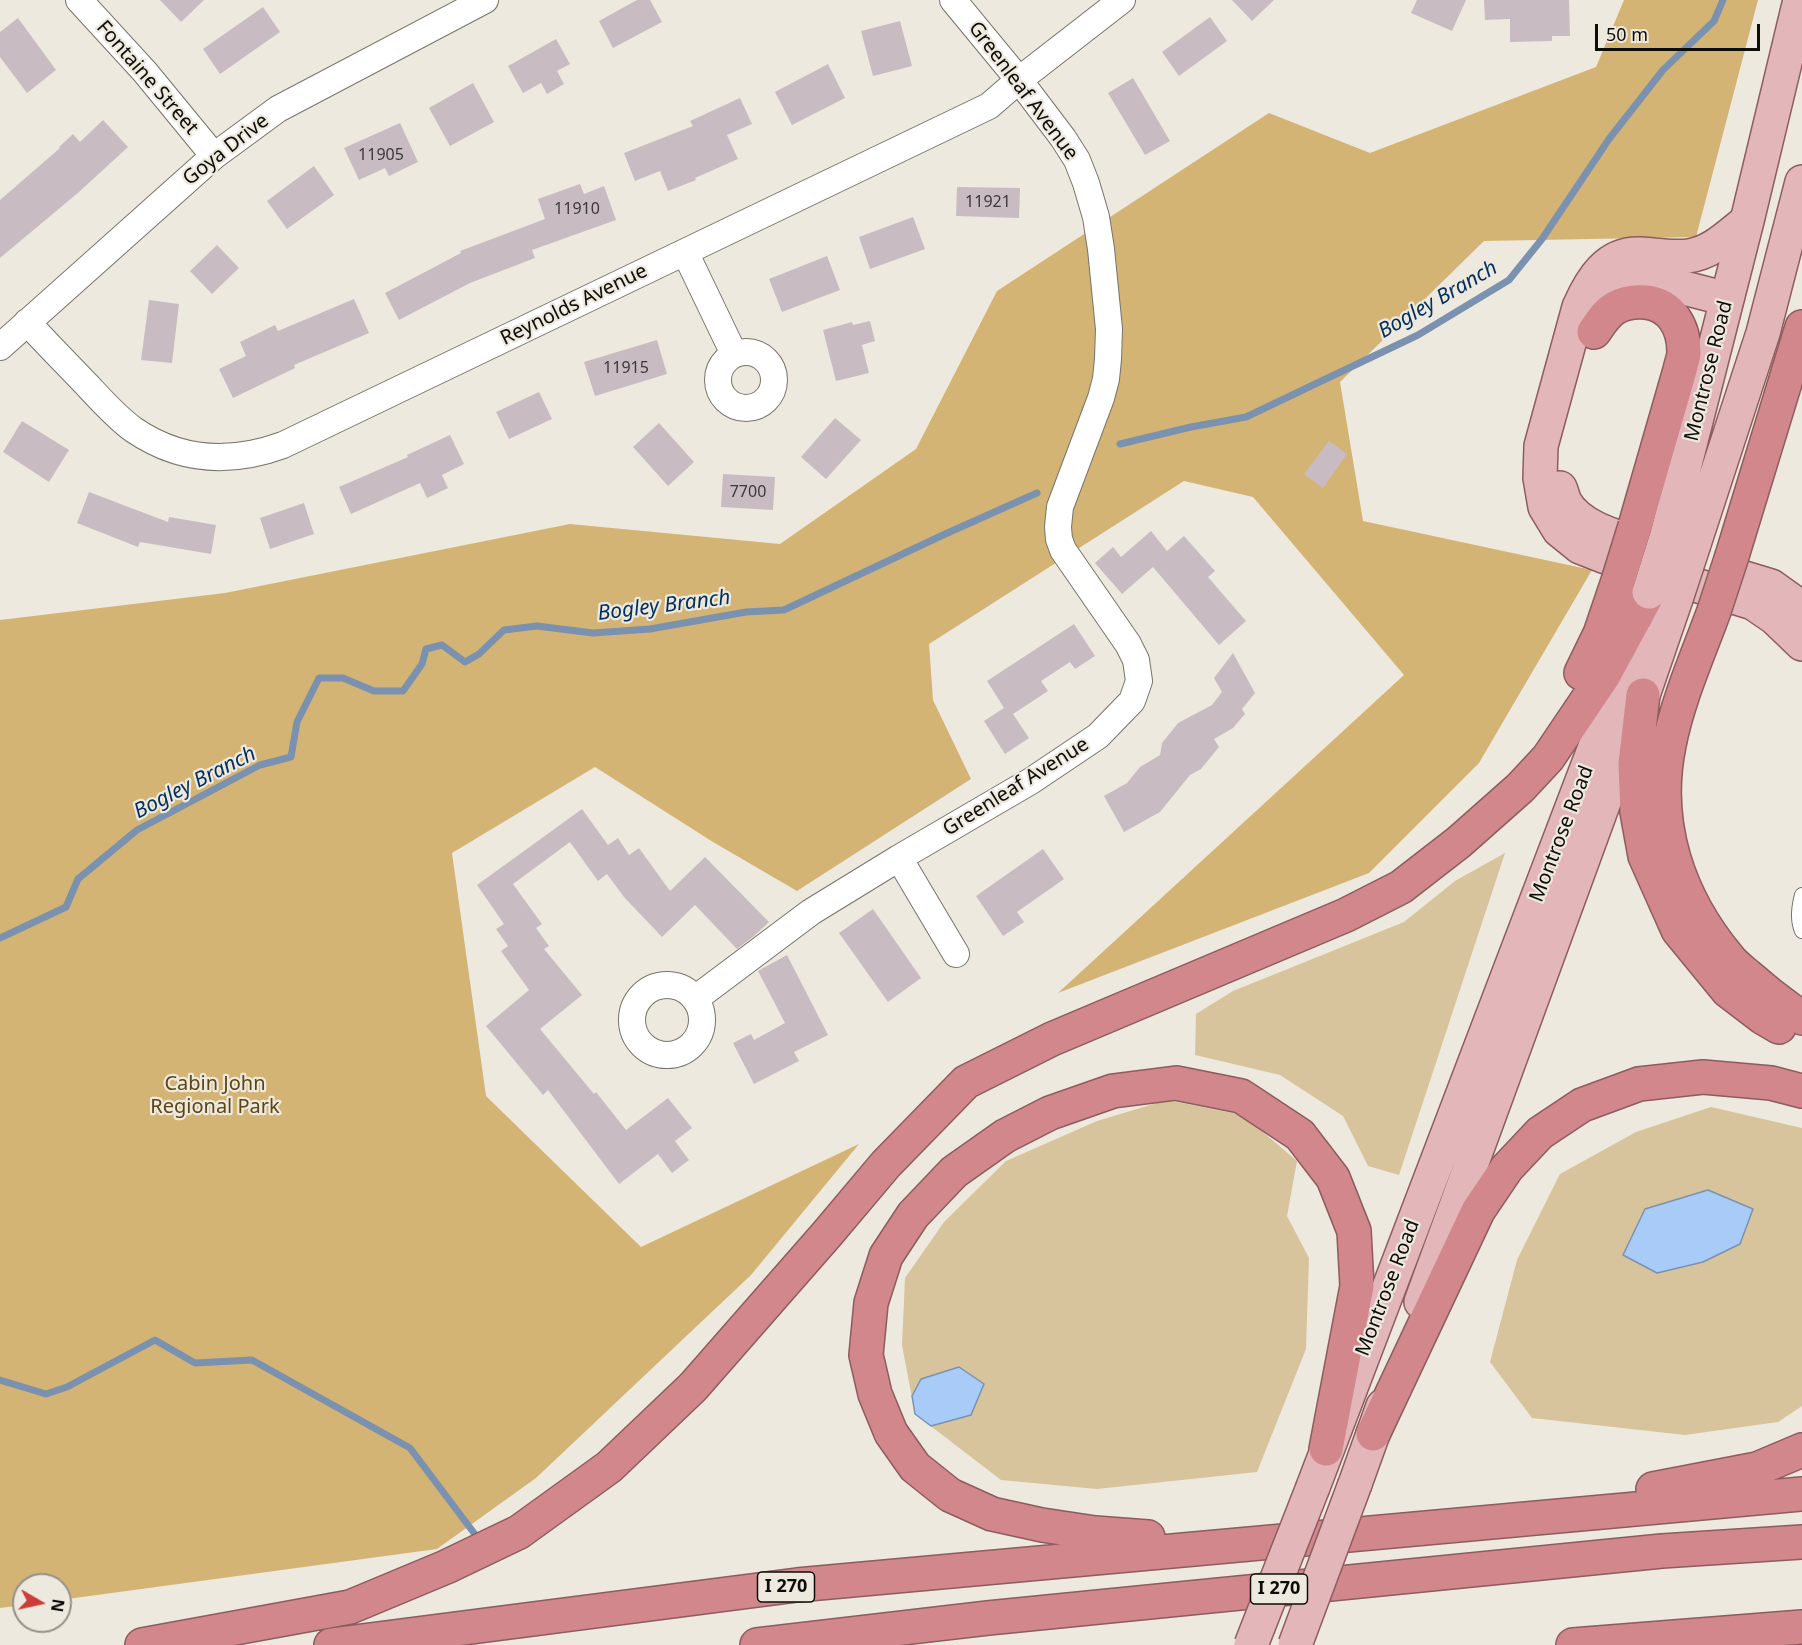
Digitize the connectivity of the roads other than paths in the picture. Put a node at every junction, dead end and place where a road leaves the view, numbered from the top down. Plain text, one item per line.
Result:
1 (79, 0) edge
2 (485, 0) edge
3 (953, 0) edge
4 (1122, 0) edge
5 (1800, 0) edge
6 (452, 7) edge
7 (1019, 80) junction
8 (214, 156) junction
9 (1802, 182) edge
10 (1747, 221) junction
11 (685, 252) junction
12 (1802, 278) edge
13 (1727, 299) junction
14 (27, 322) junction
15 (1802, 327) edge
16 (1594, 332) junction
17 (1763, 333) junction
18 (0, 347) edge
19 (734, 354) dead end
20 (1680, 539) junction
21 (1663, 595) junction
22 (1802, 612) edge
23 (1802, 644) edge
24 (1643, 695) junction
25 (1459, 842) junction
26 (899, 858) junction
27 (1802, 895) edge
28 (1802, 931) edge
29 (956, 954) dead end
30 (695, 999) dead end
31 (1802, 1018) edge
32 (1802, 1039) edge
33 (1802, 1091) edge
34 (1373, 1434) junction
35 (1326, 1449) junction
36 (1802, 1450) edge
37 (1802, 1494) edge
38 (1550, 1516) junction
39 (1802, 1542) edge
40 (1242, 1544) junction
41 (1802, 1627) edge
42 (142, 1645) edge
43 (331, 1645) edge
44 (757, 1645) edge
45 (1251, 1645) edge
46 (1295, 1645) edge
47 (1573, 1645) edge

1 - 8 street, Fontaine Street
2 - 6 street, Goya Drive
3 - 7 street, Greenleaf Avenue
4 - 7 street, Reynolds Avenue
5 - 10 main road, Montrose Road
6 - 8 street, Goya Drive
7 - 11 street, Reynolds Avenue
7 - 26 street, Greenleaf Avenue
8 - 14 street, Goya Drive
9 - 17 main road, Montrose Road
10 - 13 main road, Montrose Road
10 - 23 main road
11 - 14 street, Reynolds Avenue
11 - 19 street
12 - 17 main road
13 - 16 main road
13 - 20 main road, Montrose Road
14 - 18 street, Goya Drive
15 - 31 highway, bridge
16 - 22 main road
16 - 25 highway, bridge
17 - 20 main road, Montrose Road
20 - 21 main road, Montrose Road, bridge
21 - 24 main road, Montrose Road
21 - 25 highway
21 - 35 main road, Montrose Road
24 - 32 highway
24 - 34 main road, Montrose Road
25 - 42 highway
26 - 29 street
26 - 30 street, Greenleaf Avenue
27 - 28 lane
33 - 34 highway
34 - 46 main road, Montrose Road, bridge
35 - 40 highway
35 - 45 main road, Montrose Road, bridge
36 - 38 highway
37 - 38 highway, I 270
38 - 40 highway, I 270
39 - 44 highway, I 270
40 - 43 highway, I 270
41 - 47 highway

